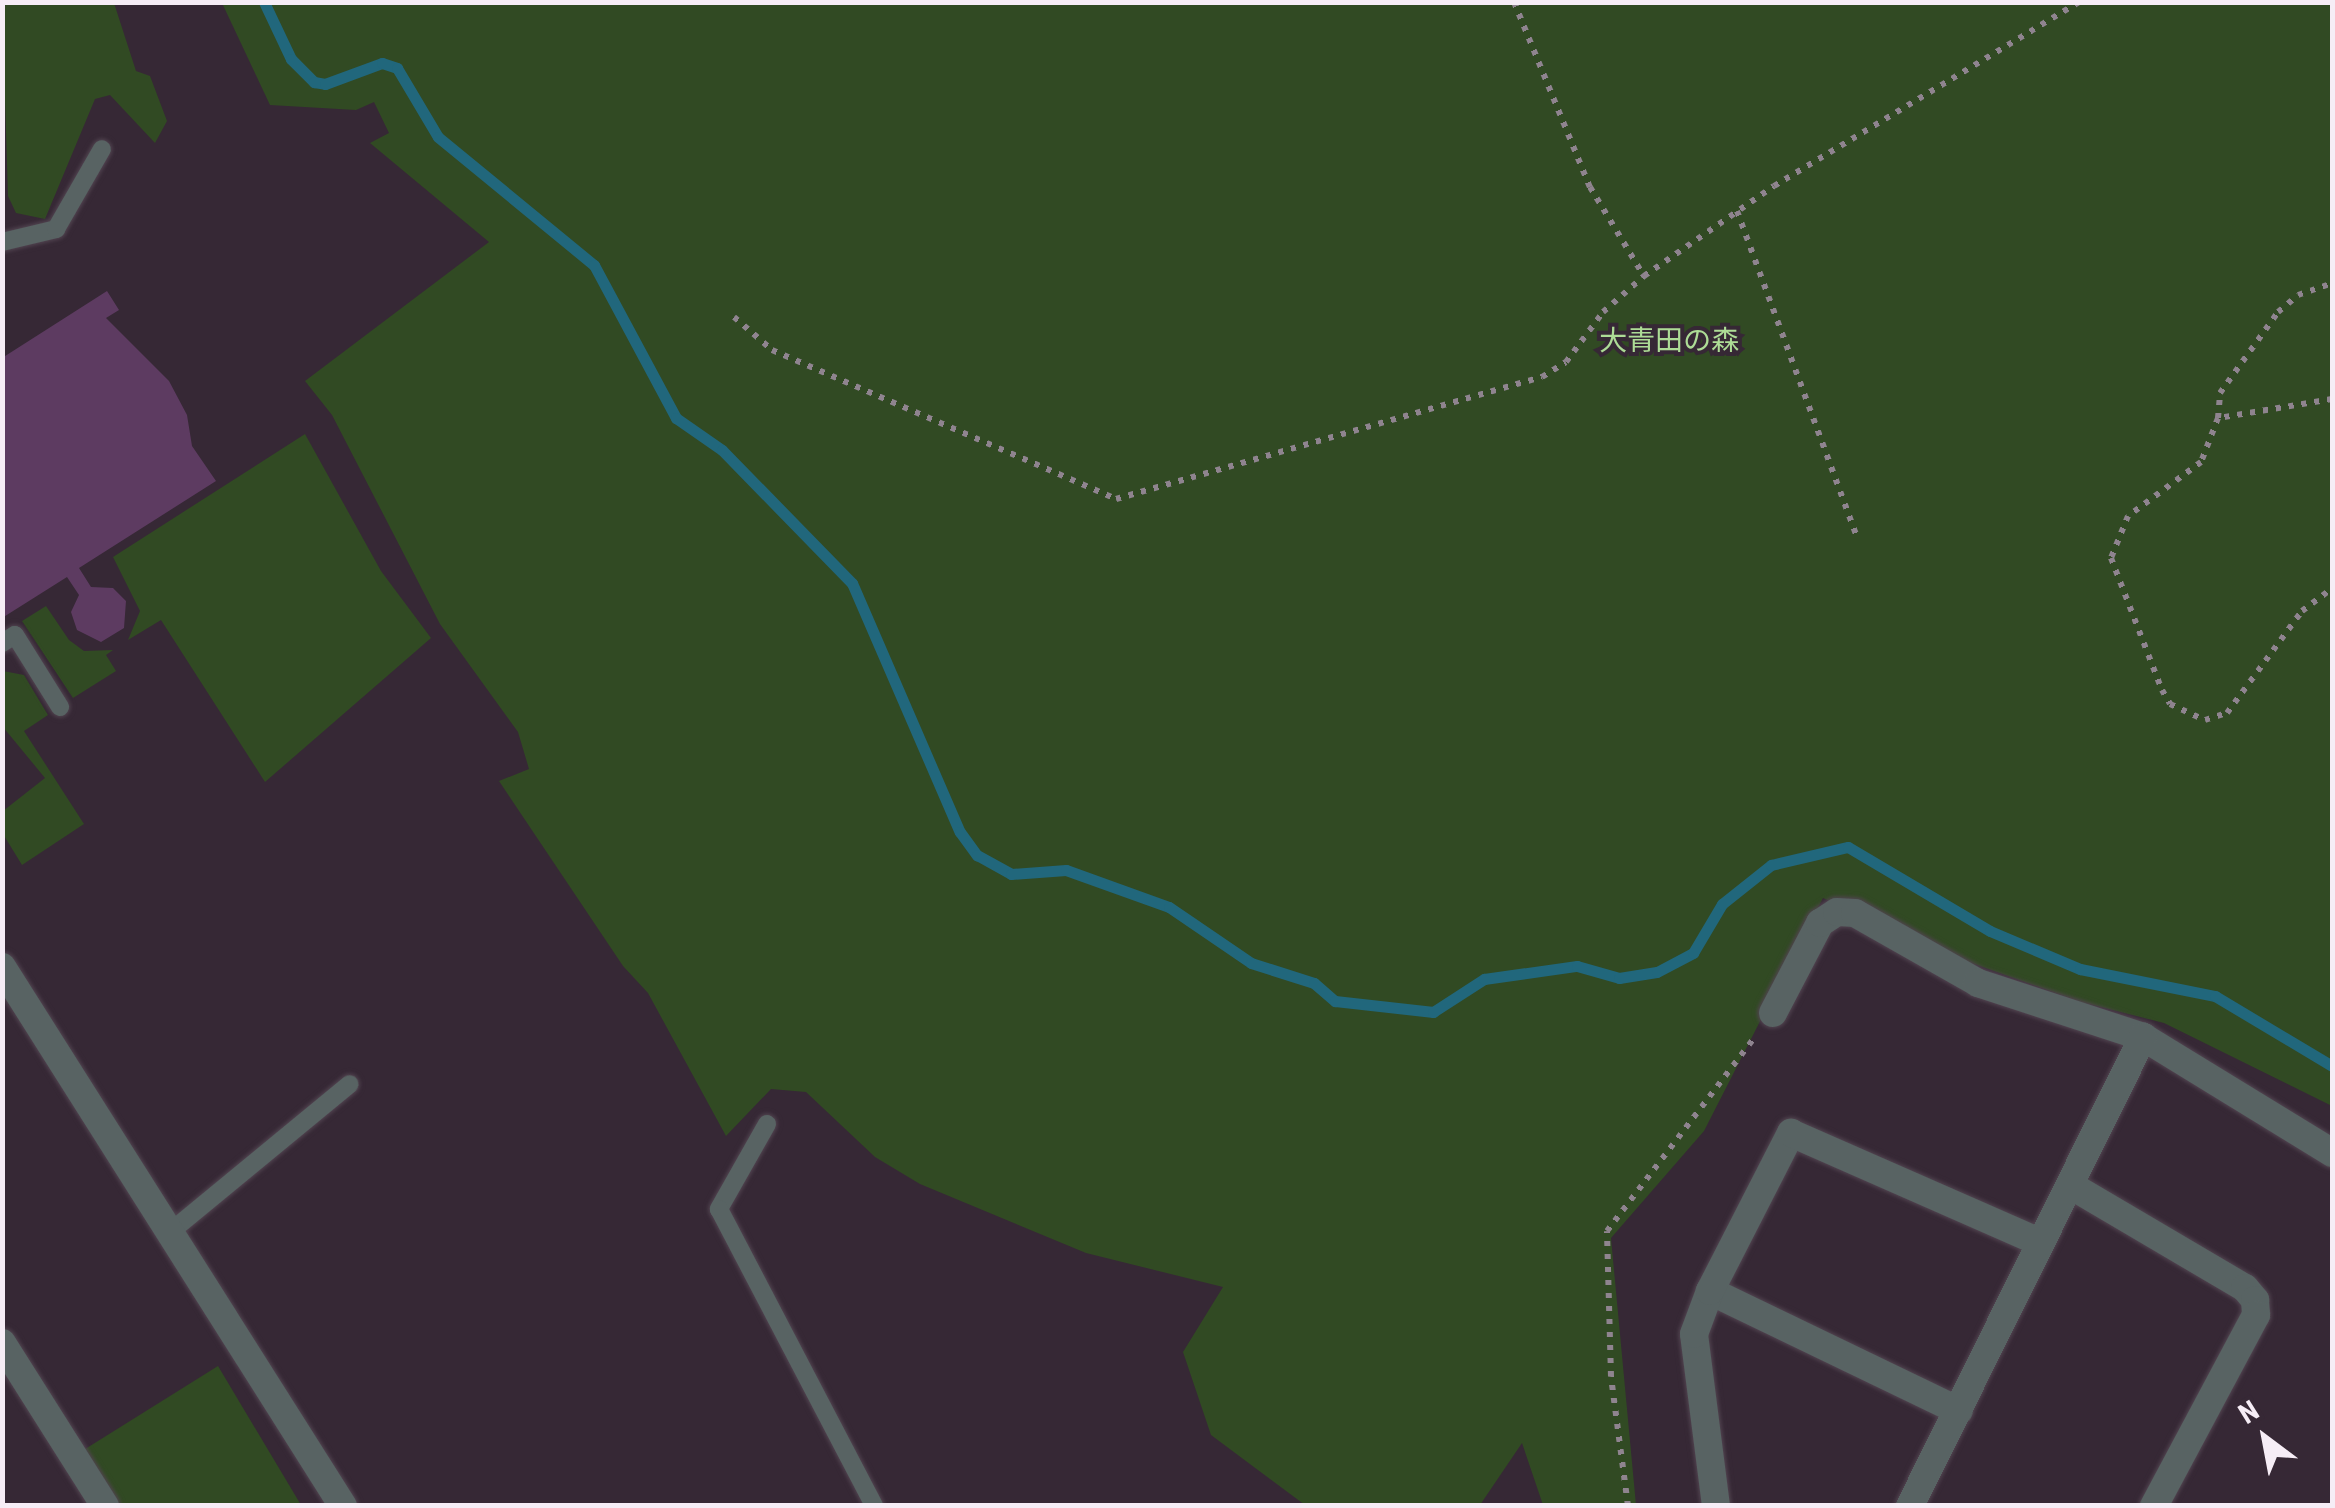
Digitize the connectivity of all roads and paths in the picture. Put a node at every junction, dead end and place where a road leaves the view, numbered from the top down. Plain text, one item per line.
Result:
1 (1514, 2) edge
2 (2079, 2) edge
3 (102, 149) dead end
4 (1737, 212) junction
5 (2, 242) edge
6 (1644, 276) junction
7 (2332, 282) edge
8 (734, 316) dead end
9 (2332, 399) edge
10 (2218, 418) junction
11 (1856, 535) dead end
12 (2332, 588) edge
13 (2, 643) edge
14 (60, 707) dead end
15 (2, 968) edge
16 (1773, 1013) joint
17 (2143, 1037) junction
18 (350, 1084) dead end
19 (767, 1124) dead end
20 (2332, 1153) edge
21 (2070, 1185) junction
22 (169, 1234) junction
23 (2037, 1241) junction
24 (1710, 1290) junction
25 (2, 1342) edge
26 (1959, 1411) junction
27 (105, 1506) edge
28 (342, 1506) edge
29 (874, 1506) edge
30 (1628, 1506) edge
31 (1716, 1506) edge
32 (1910, 1506) edge
33 (2154, 1506) edge

1 - 6 path
2 - 4 path
3 - 5 lane
4 - 6 path
4 - 11 path
6 - 8 path
7 - 10 path
9 - 10 path
10 - 12 path
13 - 14 lane
15 - 22 street
16 - 17 street
16 - 30 path
17 - 20 street
17 - 21 street
18 - 22 lane
19 - 29 lane
21 - 23 street
21 - 33 street
22 - 28 street
23 - 24 street
23 - 26 street
24 - 26 street
24 - 31 street
25 - 27 street
26 - 32 street

